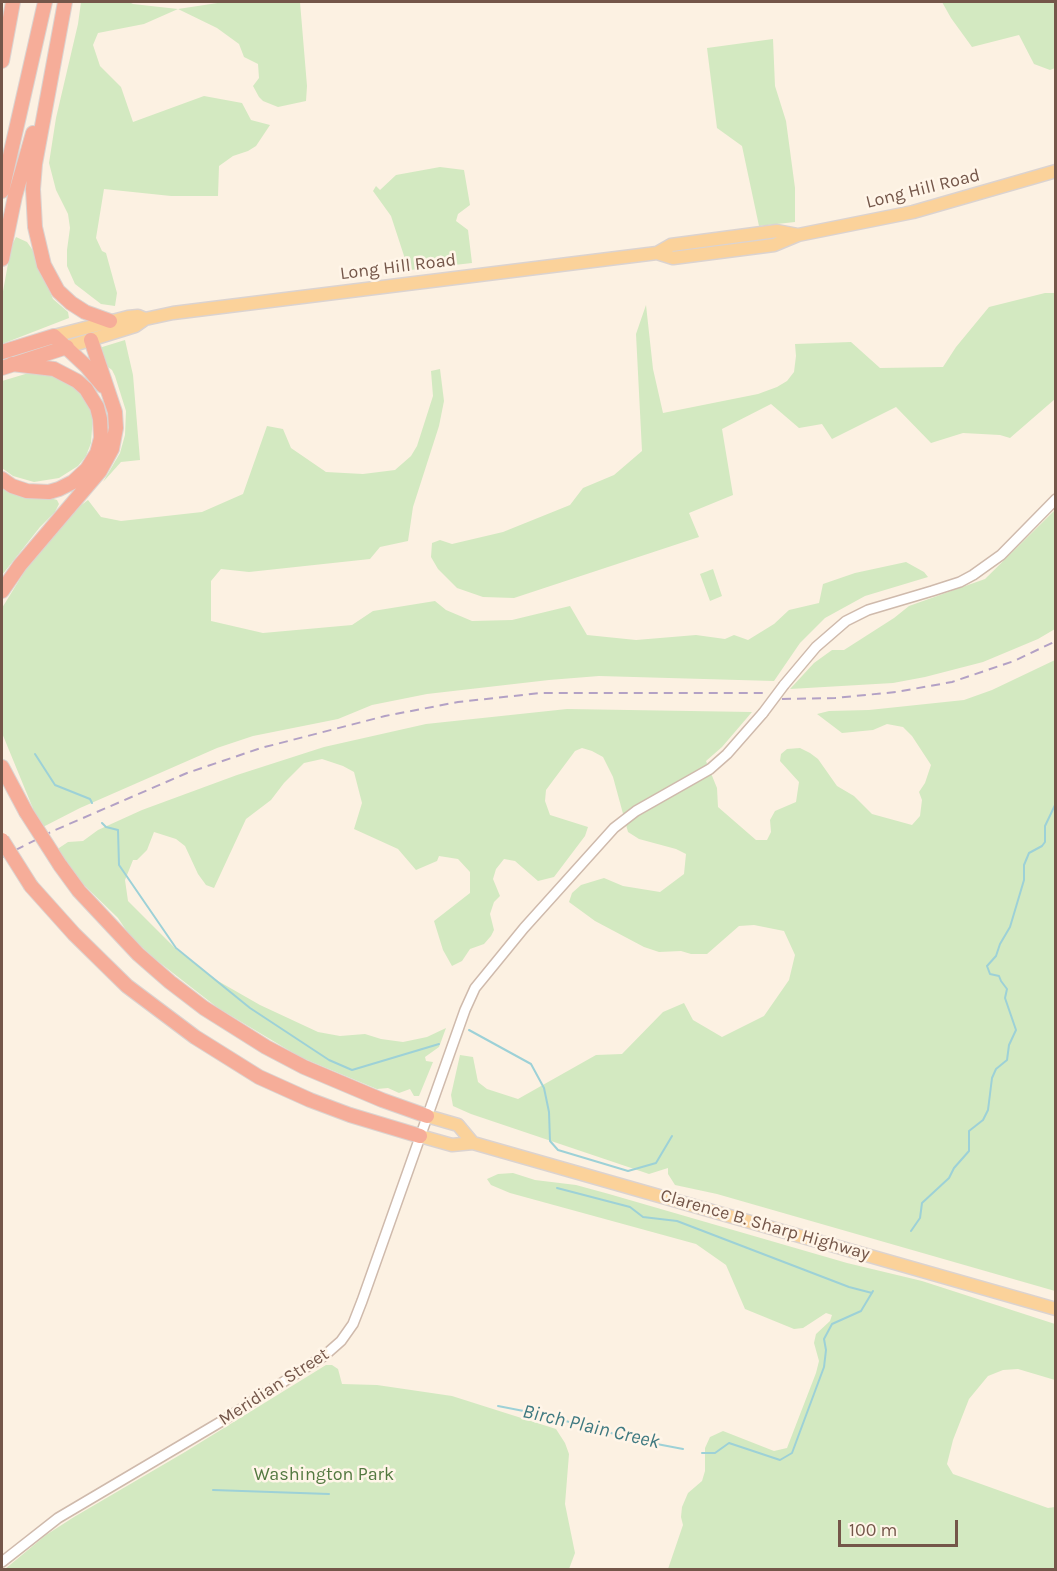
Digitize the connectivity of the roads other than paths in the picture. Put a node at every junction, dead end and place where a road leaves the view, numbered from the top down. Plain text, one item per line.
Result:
1 (3, 2) edge
2 (13, 2) edge
3 (44, 2) edge
4 (65, 2) edge
5 (2, 14) edge
6 (2, 61) edge
7 (53, 62) junction
8 (1056, 171) edge
9 (2, 191) edge
10 (2, 259) edge
11 (145, 319) junction
12 (110, 321) junction
13 (54, 336) junction
14 (91, 340) junction
15 (67, 347) junction
16 (2, 352) edge
17 (7, 366) edge
18 (110, 395) junction
19 (2, 479) edge
20 (1056, 499) edge
21 (2, 591) edge
22 (2, 767) edge
23 (2, 840) edge
24 (427, 1116) junction
25 (420, 1136) junction
26 (473, 1143) junction
27 (1056, 1309) edge
28 (2, 1562) edge

1 - 5 highway
2 - 6 highway
3 - 9 highway
4 - 7 highway
7 - 10 highway
7 - 12 highway
8 - 11 main road, Long Hill Road
11 - 12 main road, Long Hill Road
11 - 14 main road, Long Hill Road
12 - 13 main road, Long Hill Road
13 - 15 highway
13 - 16 highway, Long Hill Road
14 - 15 main road, Long Hill Road
14 - 18 highway
15 - 17 highway, Long Hill Road
15 - 18 highway
17 - 19 highway
18 - 21 highway
20 - 24 street, Meridian Street, bridge
22 - 24 highway, bridge
23 - 25 highway, bridge
24 - 25 street, Meridian Street
24 - 26 main road, Clarence B. Sharp Highway
25 - 26 main road, Clarence B. Sharp Highway
25 - 28 street, Meridian Street
26 - 27 main road, Clarence B. Sharp Highway

